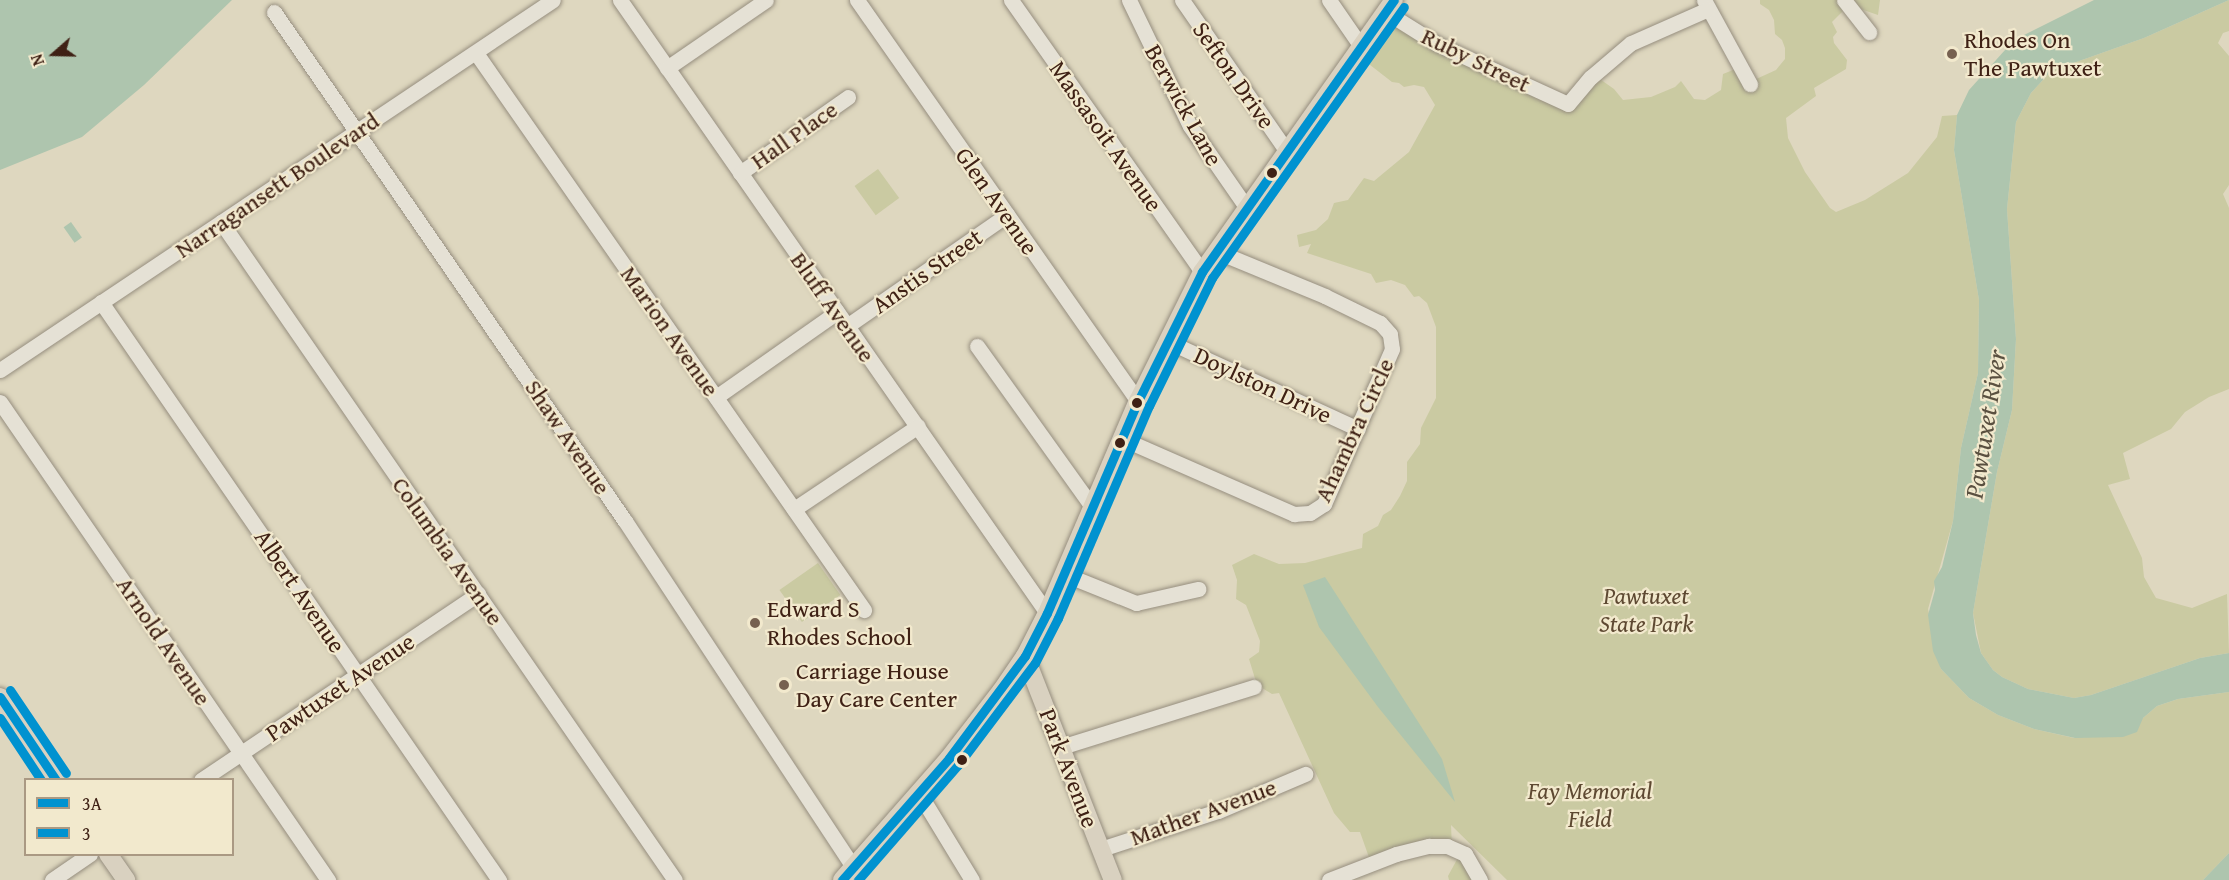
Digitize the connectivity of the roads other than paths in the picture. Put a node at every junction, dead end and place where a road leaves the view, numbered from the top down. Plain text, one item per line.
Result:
1 (554, 0) edge
2 (620, 0) edge
3 (766, 0) edge
4 (857, 0) edge
5 (1011, 0) edge
6 (1130, 0) edge
7 (1182, 0) edge
8 (1329, 0) edge
9 (1844, 0) edge
10 (1706, 4) edge
11 (1390, 6) edge
12 (274, 12) dead end
13 (1869, 32) dead end
14 (1360, 45) junction
15 (476, 53) junction
16 (667, 68) junction
17 (1750, 84) dead end
18 (848, 97) dead end
19 (358, 131) junction
20 (1286, 150) junction
21 (740, 173) junction
22 (1246, 207) junction
23 (1007, 215) junction
24 (221, 222) junction
25 (1216, 251) junction
26 (1202, 272) junction
27 (101, 302) junction
28 (837, 312) junction
29 (847, 326) junction
30 (1167, 341) junction
31 (977, 346) dead end
32 (0, 370) edge
33 (716, 397) junction
34 (1138, 401) junction
35 (0, 402) edge
36 (918, 426) junction
37 (1358, 429) junction
38 (1123, 439) junction
39 (1093, 508) junction
40 (794, 509) junction
41 (1064, 574) junction
42 (1198, 589) dead end
43 (478, 594) junction
44 (864, 610) dead end
45 (1047, 613) junction
46 (1025, 656) junction
47 (357, 675) junction
48 (1254, 687) dead end
49 (0, 698) edge
50 (1061, 747) junction
51 (241, 753) junction
52 (1305, 774) dead end
53 (55, 778) edge
54 (204, 778) edge
55 (919, 793) junction
56 (1101, 849) junction
57 (88, 856) edge
58 (109, 856) edge
59 (848, 875) edge
60 (52, 880) edge
61 (126, 880) edge
62 (328, 880) edge
63 (499, 880) edge
64 (675, 880) edge
65 (972, 880) edge
66 (1113, 880) edge
67 (1329, 880) edge
68 (1480, 880) edge

1 - 15 street, Narragansett Boulevard
2 - 16 street, Bluff Avenue
3 - 16 street
4 - 23 street, Glen Avenue
5 - 26 street, Massasoit Avenue
6 - 22 street, Berwick Lane
7 - 20 street, Sefton Drive
8 - 14 street
9 - 13 street
10 - 11 street, Ruby Street
10 - 17 street
11 - 14 main road
12 - 19 street, Shaw Avenue
14 - 20 main road
15 - 19 street, Narragansett Boulevard
15 - 33 street, Marion Avenue
16 - 21 street, Bluff Avenue
18 - 21 street, Hall Place
19 - 24 street, Narragansett Boulevard
19 - 59 street, Shaw Avenue
20 - 22 main road
21 - 28 street, Bluff Avenue
22 - 25 main road
23 - 29 street, Anstis Street
23 - 34 street, Glen Avenue
24 - 27 street, Narragansett Boulevard
24 - 43 street, Columbia Avenue
25 - 26 main road
25 - 37 street, Ahambra Circle
26 - 30 main road
27 - 32 street, Narragansett Boulevard
27 - 47 street, Albert Avenue
28 - 29 street, Bluff Avenue
28 - 33 street
29 - 36 street, Bluff Avenue
30 - 34 main road
30 - 37 street, Doylston Drive
31 - 39 street
33 - 40 street, Marion Avenue
34 - 38 main road
35 - 51 street, Arnold Avenue
36 - 40 street
36 - 45 street, Bluff Avenue
37 - 38 street, Ahambra Circle
38 - 39 main road
39 - 41 main road
40 - 44 street, Marion Avenue
41 - 42 street
41 - 45 main road
43 - 47 street, Pawtuxet Avenue
43 - 64 street, Columbia Avenue
45 - 46 main road
46 - 50 main road, Park Avenue
46 - 55 main road
47 - 51 street, Pawtuxet Avenue
47 - 63 street, Albert Avenue
48 - 50 street
49 - 53 main road
50 - 56 main road, Park Avenue
51 - 54 street, Pawtuxet Avenue
51 - 62 street, Arnold Avenue
52 - 56 street, Mather Avenue
55 - 59 main road
55 - 65 street
56 - 66 main road, Park Avenue
57 - 60 street
58 - 61 main road
67 - 68 street

